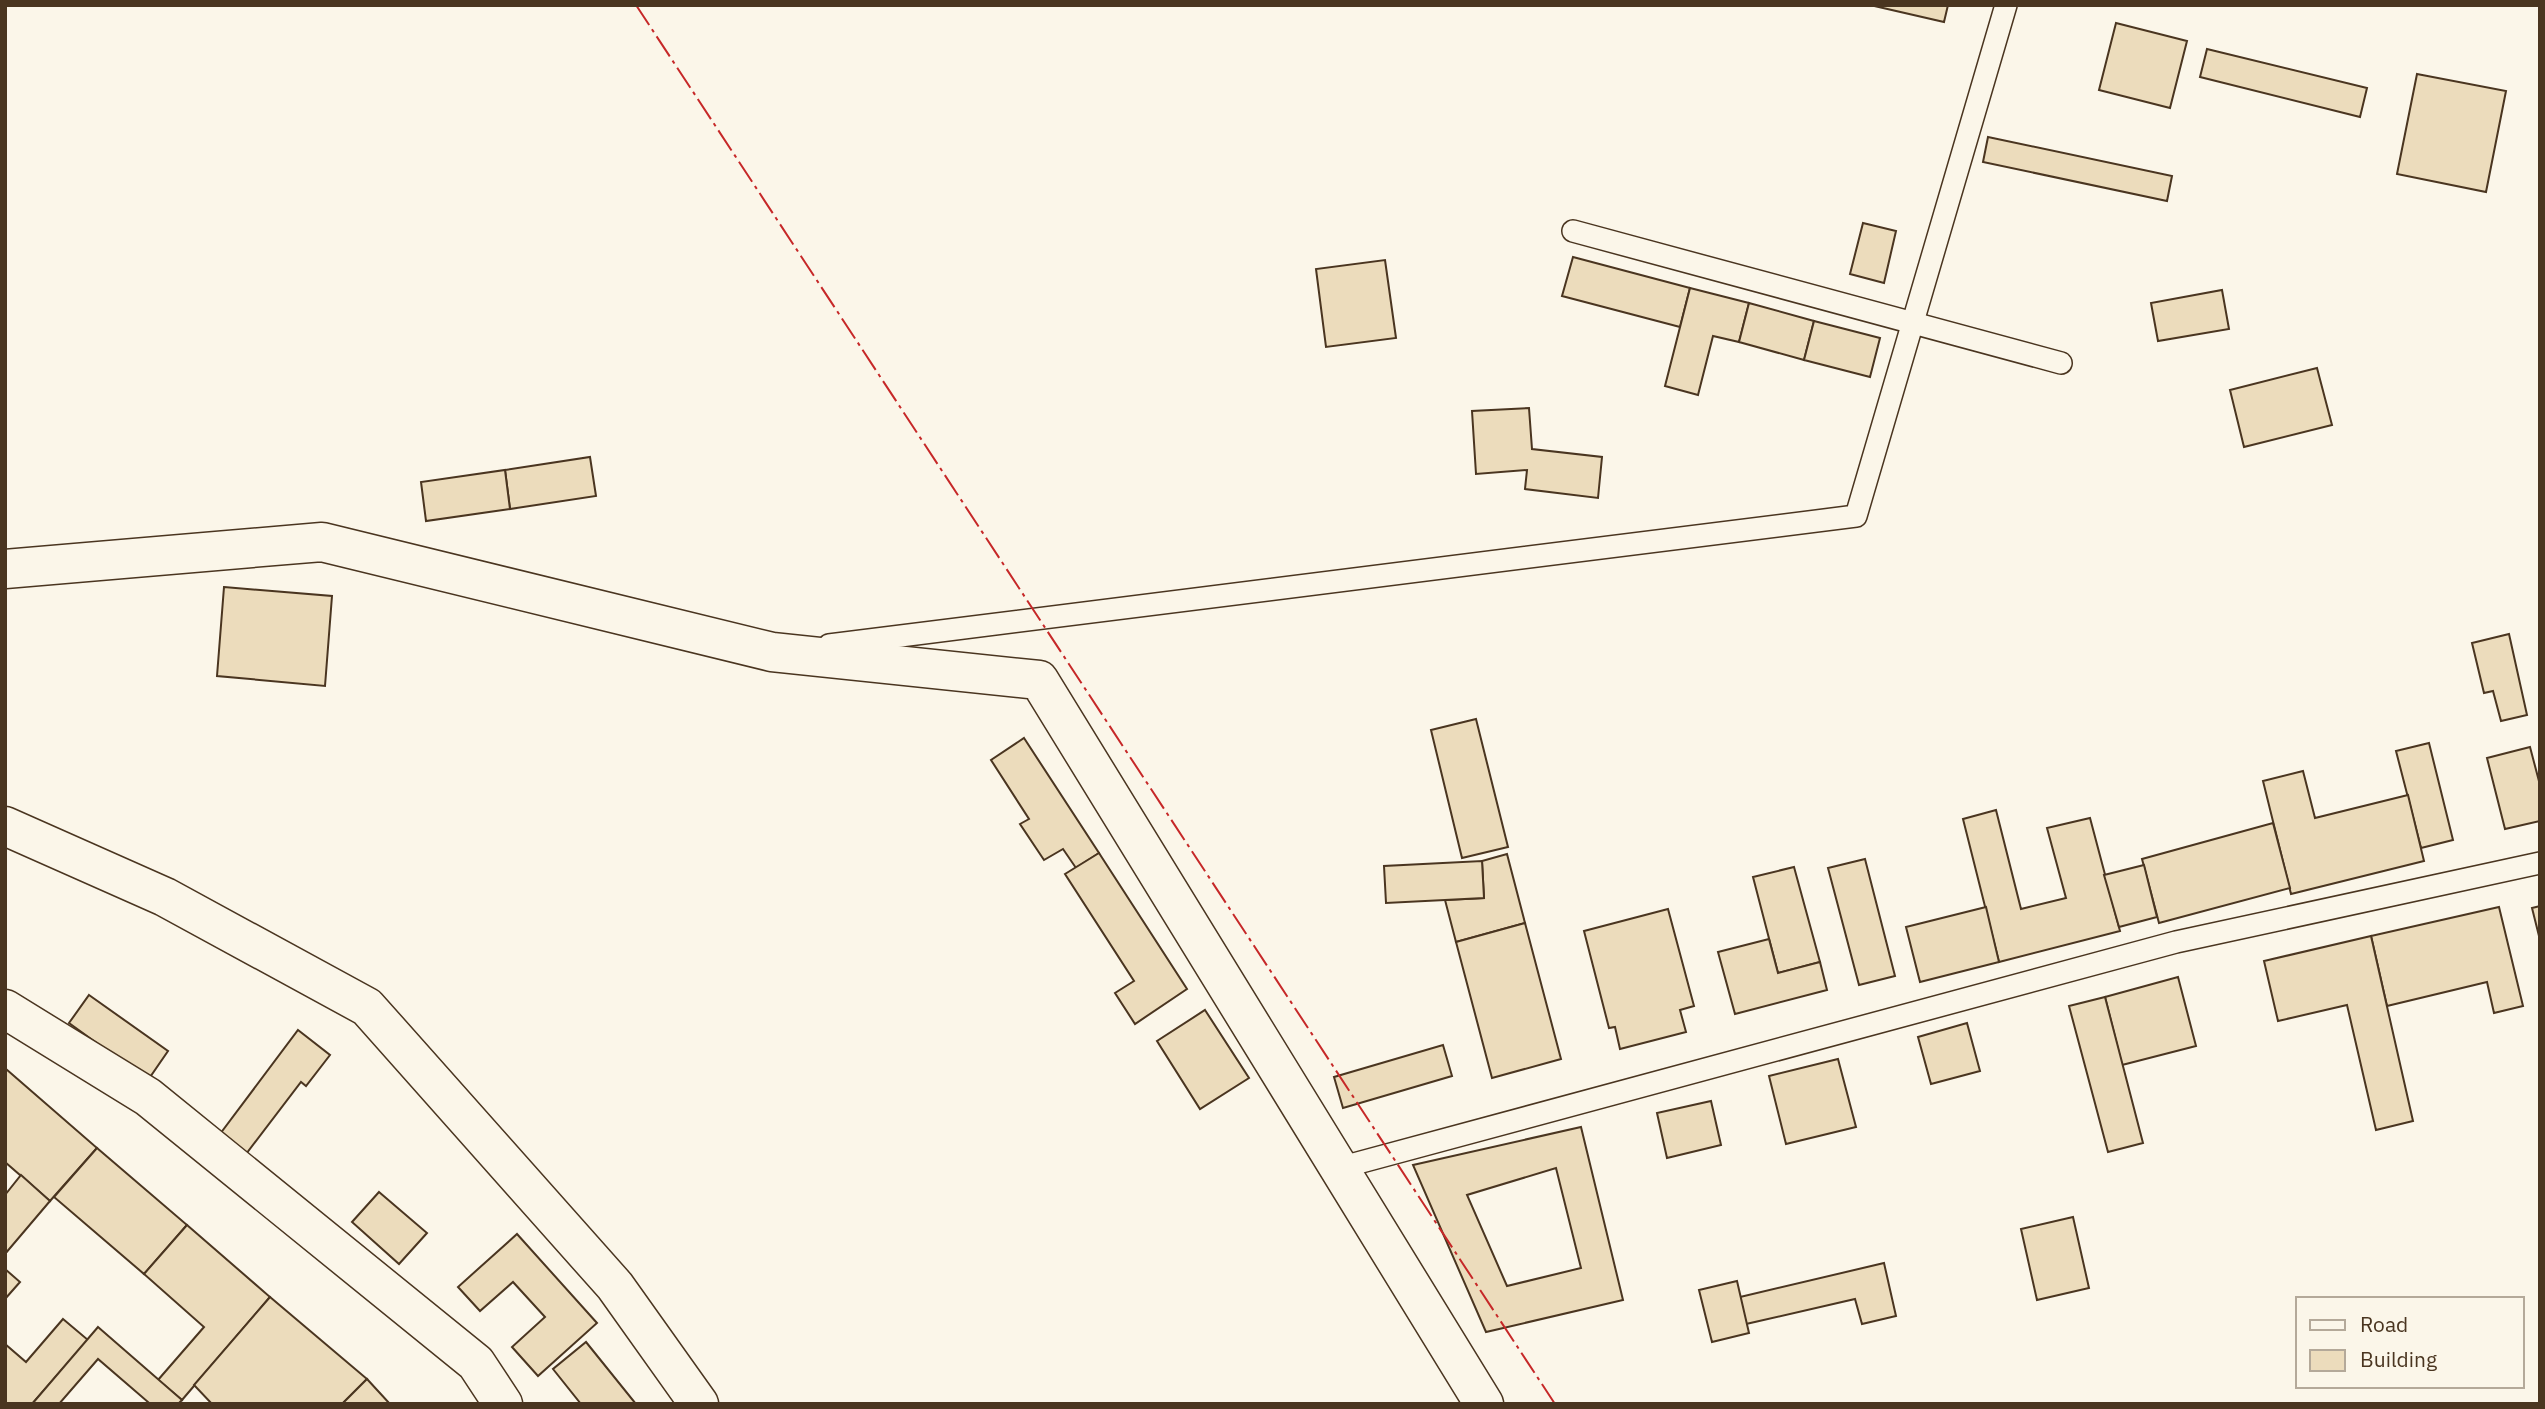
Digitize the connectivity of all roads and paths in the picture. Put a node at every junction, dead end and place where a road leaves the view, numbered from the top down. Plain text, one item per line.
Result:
1 (2006, 5) edge
2 (1573, 231) dead end
3 (1912, 325) junction
4 (2061, 363) dead end
5 (5, 569) edge
6 (772, 652) junction
7 (5, 826) edge
8 (2540, 863) edge
9 (5, 1009) edge
10 (1339, 1168) junction
11 (503, 1404) edge
12 (699, 1404) edge
13 (1484, 1404) edge

1 - 3 lane
2 - 3 lane
3 - 4 lane
3 - 6 lane
5 - 6 street
6 - 10 street
7 - 12 street
8 - 10 lane
9 - 11 street
10 - 13 street

